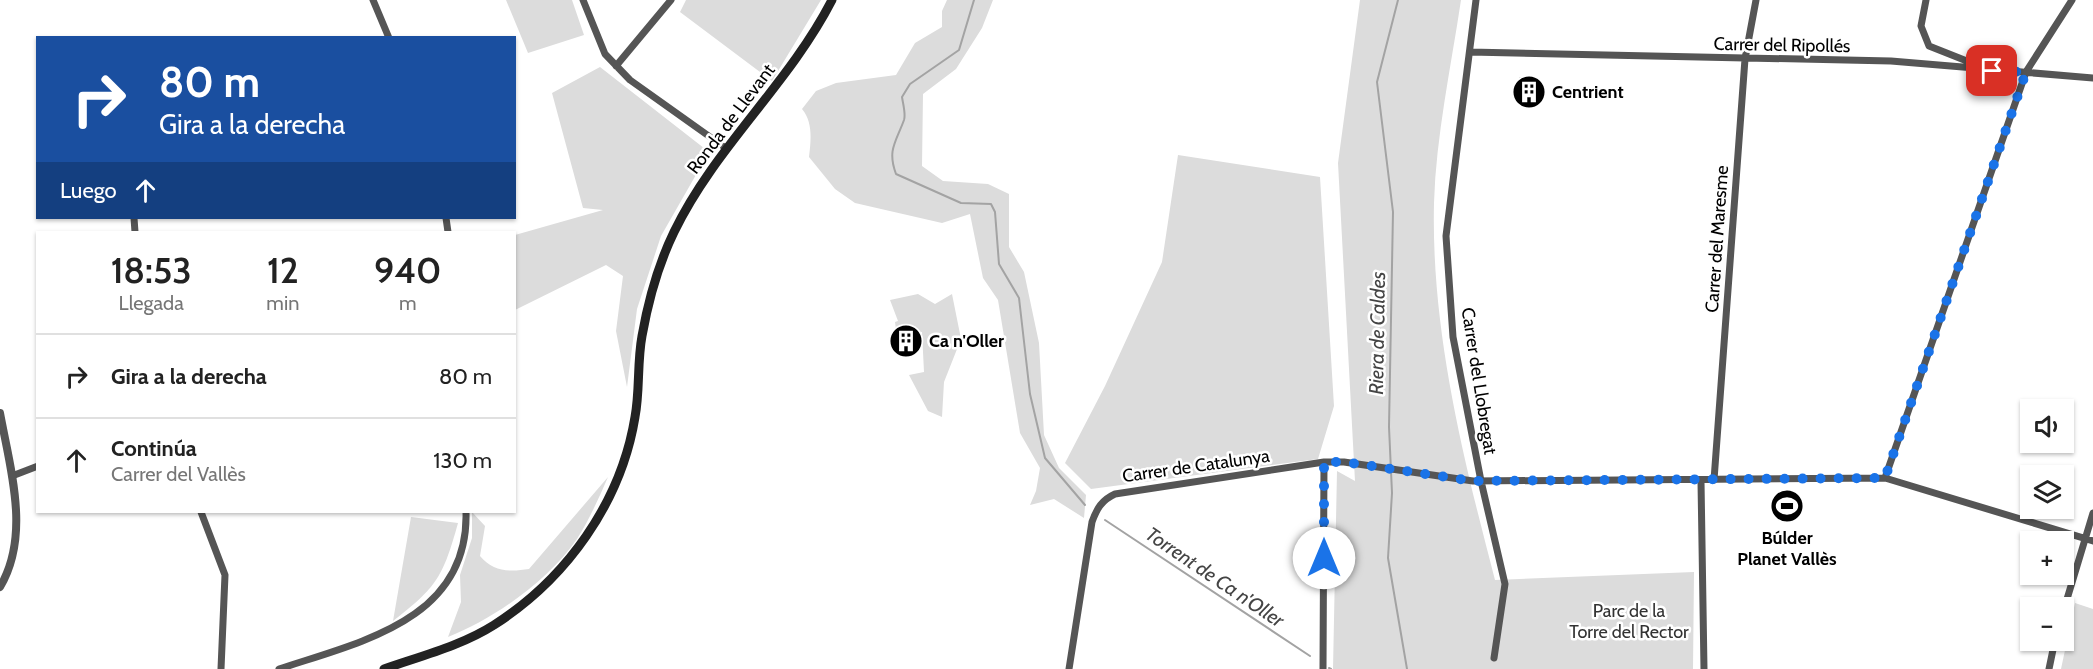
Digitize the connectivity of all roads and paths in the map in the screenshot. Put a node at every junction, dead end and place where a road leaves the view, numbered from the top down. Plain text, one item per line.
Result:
1 (373, 0) edge
2 (584, 0) edge
3 (671, 0) edge
4 (832, 0) edge
5 (1476, 0) edge
6 (1756, 0) edge
7 (1926, 0) edge
8 (2072, 0) edge
9 (388, 36) edge
10 (1470, 52) junction
11 (1745, 59) junction
12 (616, 66) junction
13 (1992, 71) junction
14 (2026, 72) junction
15 (2093, 78) edge
16 (727, 149) junction
17 (0, 413) edge
18 (1324, 462) junction
19 (36, 466) edge
20 (12, 476) junction
21 (1885, 478) junction
22 (1714, 480) junction
23 (1481, 481) junction
24 (1701, 481) junction
25 (201, 513) edge
26 (465, 513) edge
27 (2093, 513) edge
28 (2085, 538) junction
29 (2093, 541) edge
30 (0, 587) edge
31 (2068, 597) edge
32 (2053, 651) edge
33 (1494, 658) dead end
34 (221, 669) edge
35 (279, 669) edge
36 (384, 669) edge
37 (1069, 669) edge
38 (1323, 669) edge
39 (1704, 669) edge
40 (2049, 669) edge

1 - 9 street
2 - 12 street
3 - 12 street
4 - 16 main road, Ronda de Llevant
5 - 10 street, Carrer del Llobregat
6 - 11 street, Carrer del Maresme
7 - 13 street
8 - 14 street
10 - 11 street, Carrer del Ripollés
10 - 23 street, Carrer del Llobregat
11 - 13 street, Carrer del Ripollés
11 - 22 street, Carrer del Maresme
12 - 16 street
13 - 14 street, Carrer del Ripollés
14 - 15 street, Carrer del Ripollés
14 - 21 street
16 - 36 main road, Ronda de Llevant
17 - 20 street
18 - 23 street
18 - 37 street, Carrer de Catalunya
18 - 38 street
19 - 20 street
20 - 30 street
21 - 22 street
21 - 28 street
22 - 24 street
23 - 24 street
23 - 33 street, Carrer del Llobregat
24 - 39 street
25 - 34 street
26 - 35 street
27 - 28 street
28 - 29 street
28 - 31 street
32 - 40 street

